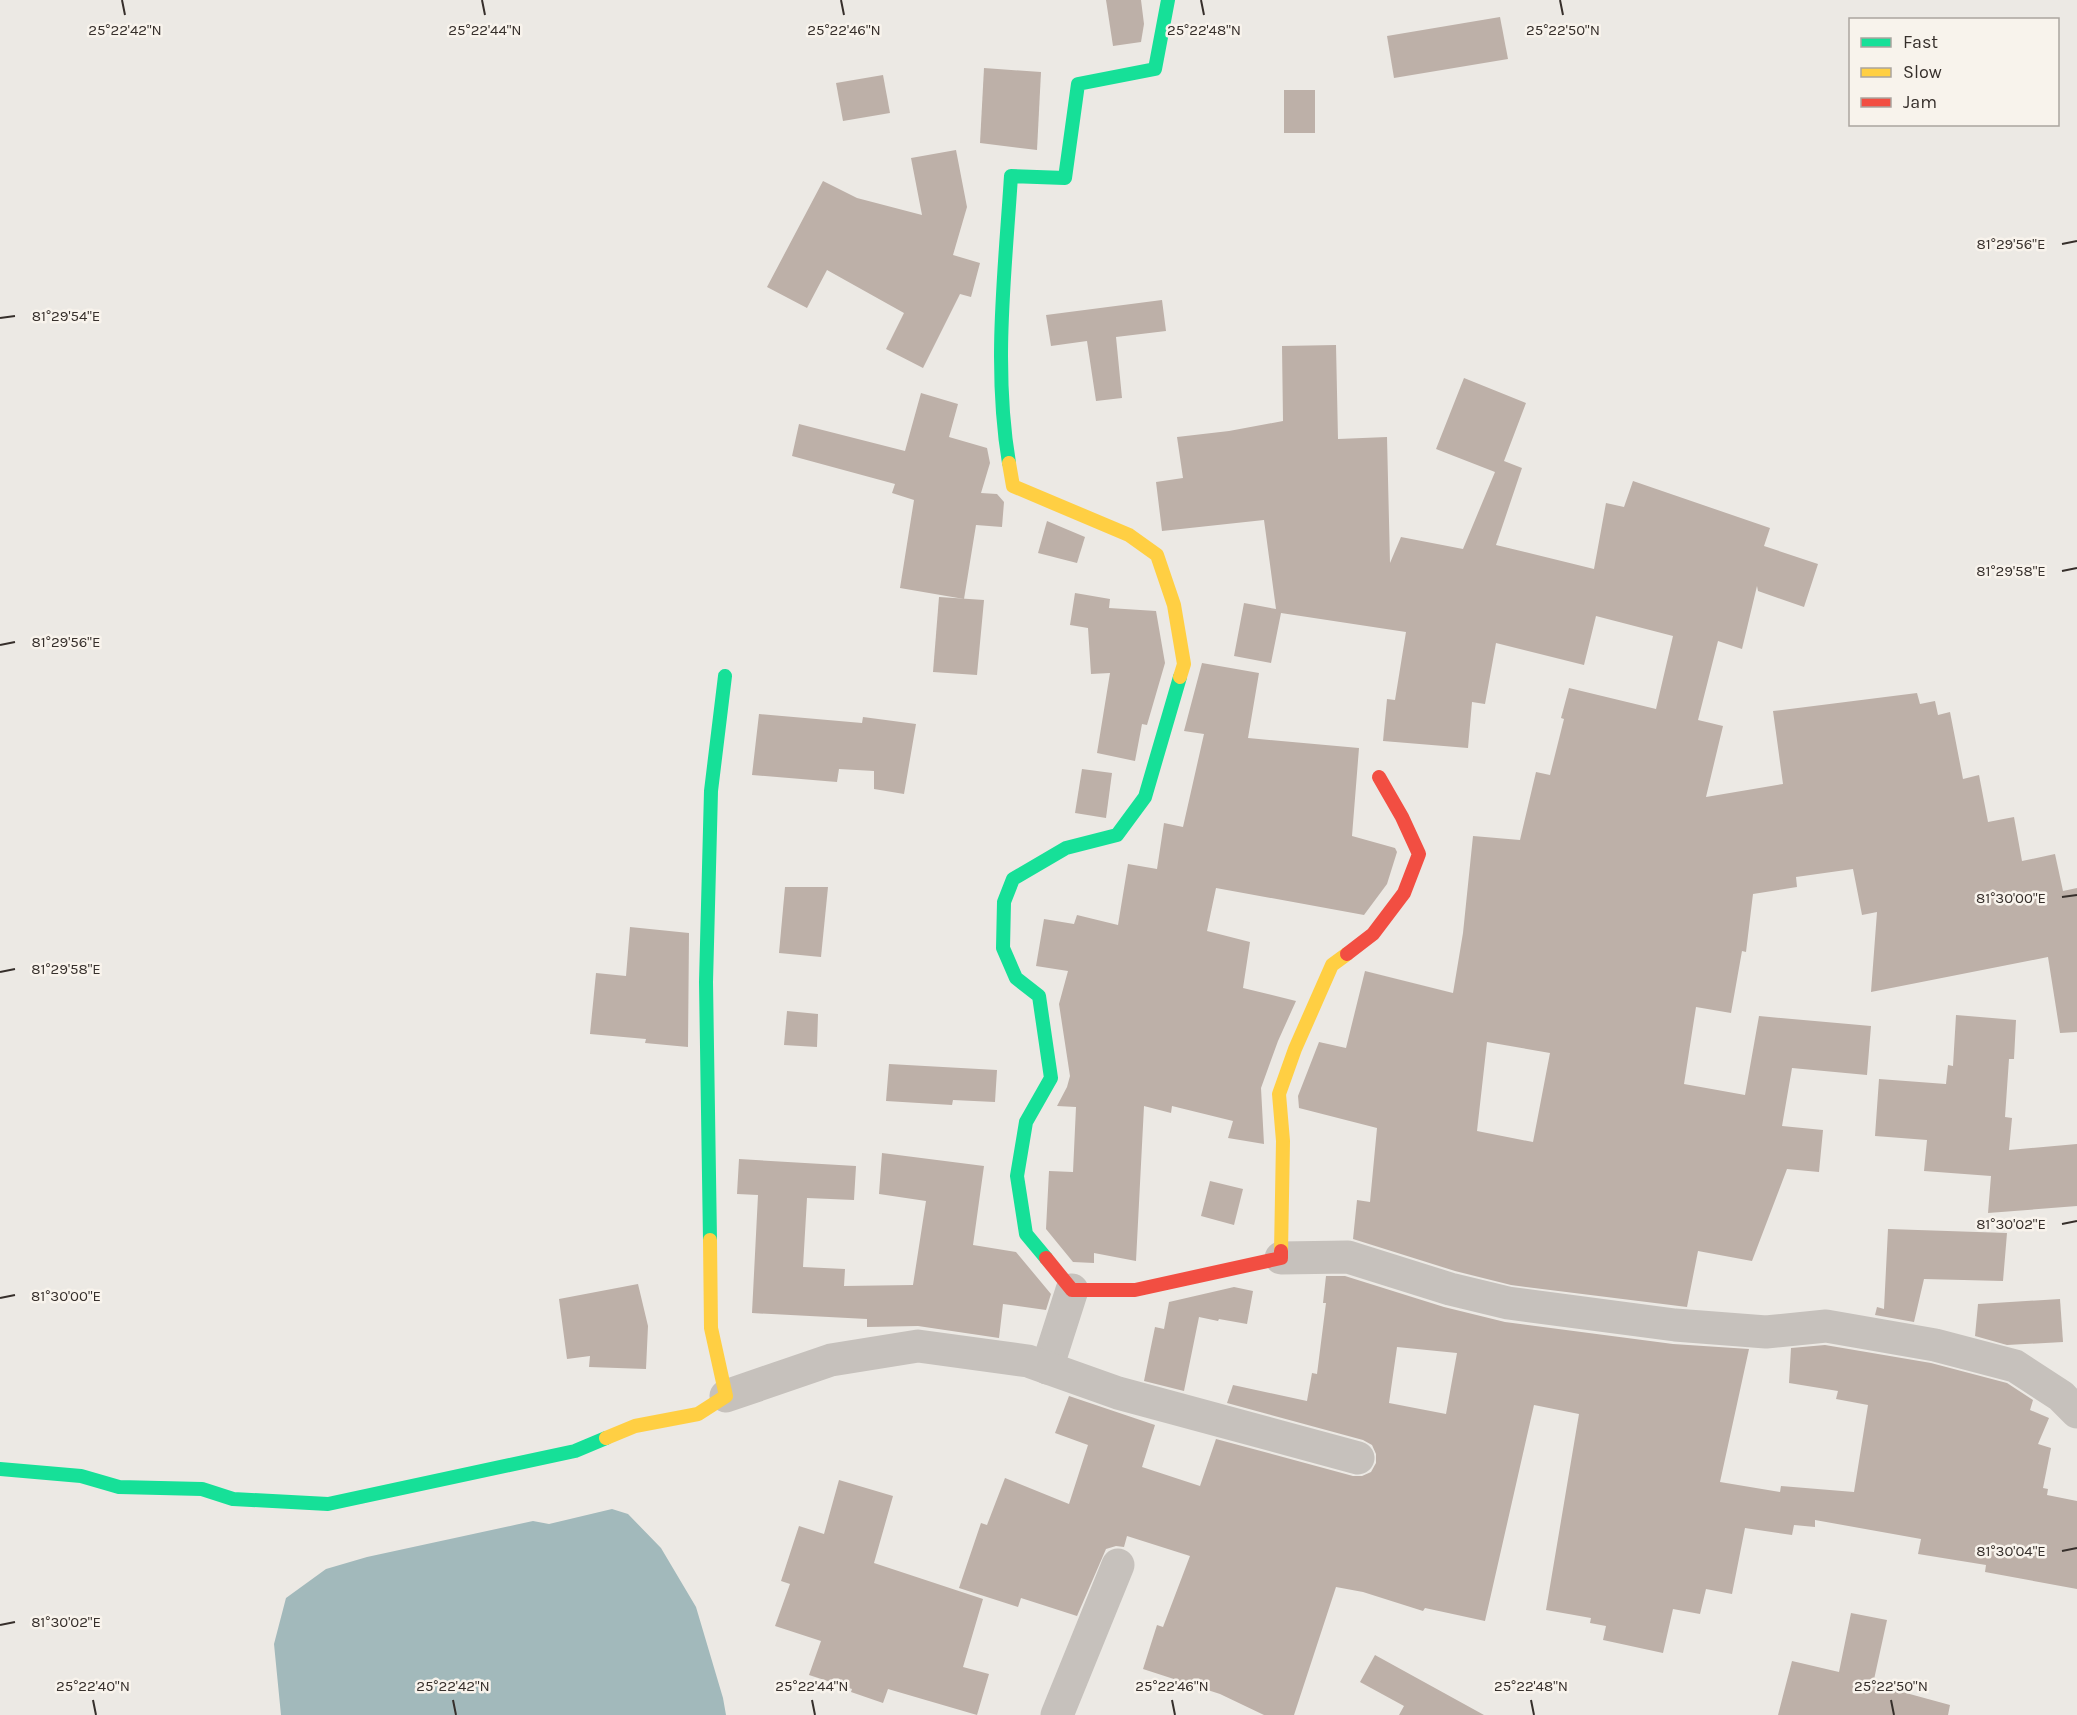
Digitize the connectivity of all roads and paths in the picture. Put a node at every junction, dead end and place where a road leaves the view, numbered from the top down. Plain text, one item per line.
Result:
1 (1168, 0) edge
2 (725, 676) dead end
3 (1378, 777) dead end
4 (1281, 1258) junction
5 (1072, 1290) junction
6 (1047, 1368) junction
7 (726, 1396) junction
8 (2077, 1412) edge
9 (1358, 1458) dead end
10 (0, 1469) edge
11 (1118, 1565) dead end
12 (1057, 1715) edge

1 - 5 street
2 - 7 street
3 - 4 street
4 - 5 street
4 - 8 street
5 - 6 street
6 - 7 street
6 - 9 street
7 - 10 street
11 - 12 street

